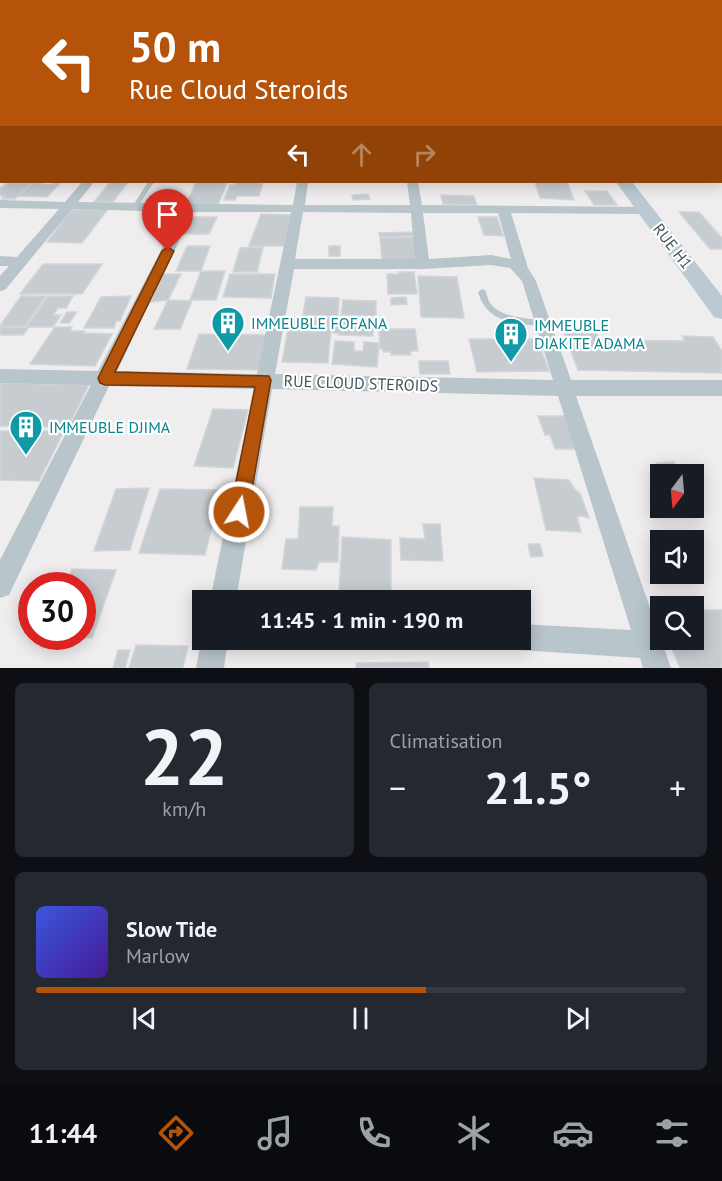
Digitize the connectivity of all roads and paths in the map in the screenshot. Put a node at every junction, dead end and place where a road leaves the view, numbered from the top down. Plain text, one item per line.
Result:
1 (87, 183) edge
2 (150, 183) edge
3 (303, 183) edge
4 (413, 183) edge
5 (625, 183) edge
6 (0, 204) edge
7 (69, 206) junction
8 (135, 207) junction
9 (189, 208) junction
10 (298, 208) junction
11 (416, 208) junction
12 (645, 210) junction
13 (504, 211) junction
14 (0, 261) edge
15 (21, 262) junction
16 (288, 264) junction
17 (423, 264) junction
18 (521, 269) junction
19 (0, 286) edge
20 (482, 292) dead end
21 (722, 311) edge
22 (543, 323) junction
23 (0, 376) edge
24 (105, 378) junction
25 (264, 380) junction
26 (564, 388) junction
27 (722, 388) edge
28 (0, 586) edge
29 (225, 590) edge
30 (531, 639) edge
31 (213, 650) edge
32 (653, 657) edge
33 (210, 668) edge

1 - 7 street
2 - 8 lane
3 - 10 street
4 - 11 street
5 - 12 street, RUE H1
6 - 7 street
7 - 8 street
7 - 15 street
8 - 9 street
9 - 10 street
9 - 24 street
10 - 11 street
10 - 16 street
11 - 13 street
11 - 17 street
12 - 13 street
12 - 21 street, RUE H1
13 - 18 street
14 - 15 street
15 - 19 street
16 - 17 street
16 - 25 street
17 - 18 street
18 - 22 street
20 - 22 lane
22 - 26 street
23 - 24 street, RUE CLOUD STEROIDS
24 - 25 street, RUE CLOUD STEROIDS
24 - 28 street
25 - 26 street, RUE CLOUD STEROIDS
25 - 29 street
26 - 27 street, RUE CLOUD STEROIDS
26 - 32 street
30 - 32 street
31 - 33 street

